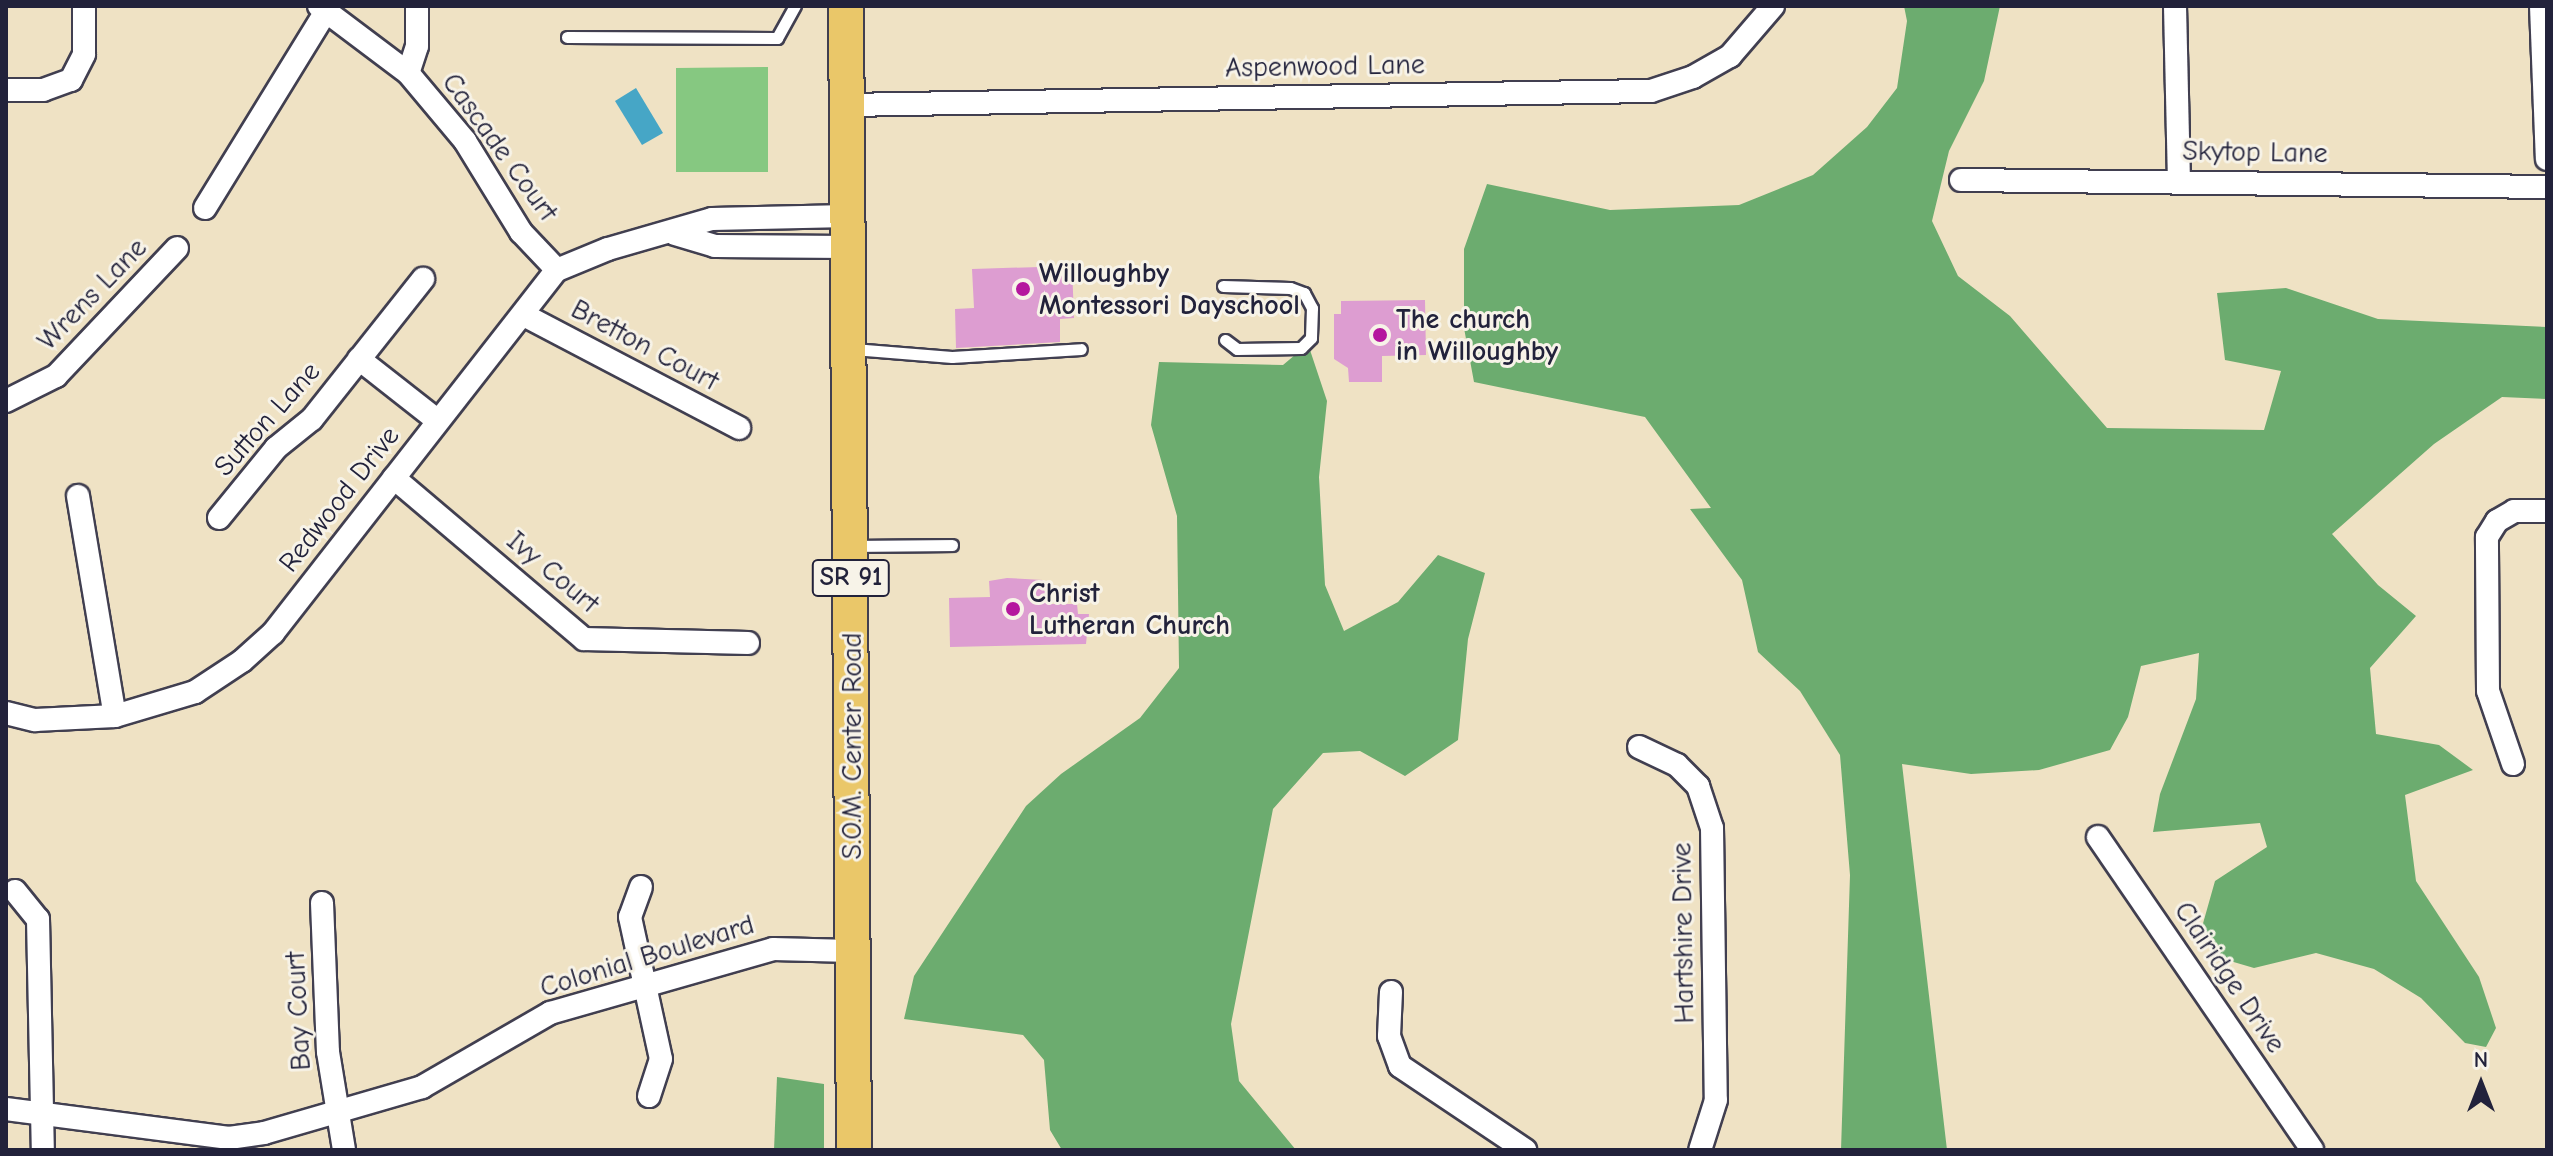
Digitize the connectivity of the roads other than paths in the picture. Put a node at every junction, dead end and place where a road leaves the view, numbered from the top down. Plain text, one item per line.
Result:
1 (84, 6) edge
2 (417, 6) edge
3 (795, 6) edge
4 (846, 6) edge
5 (1773, 6) edge
6 (2175, 6) edge
7 (2541, 6) edge
8 (323, 8) edge
9 (567, 37) dead end
10 (408, 73) junction
11 (6, 90) edge
12 (846, 105) junction
13 (2547, 159) edge
14 (1961, 180) dead end
15 (2179, 181) junction
16 (2547, 187) edge
17 (205, 208) dead end
18 (848, 232) junction
19 (675, 234) junction
20 (177, 248) dead end
21 (557, 270) junction
22 (423, 279) dead end
23 (1223, 286) dead end
24 (524, 315) junction
25 (1225, 340) dead end
26 (849, 348) junction
27 (1081, 349) dead end
28 (359, 359) junction
29 (6, 401) edge
30 (438, 421) junction
31 (739, 428) dead end
32 (394, 478) junction
33 (78, 496) dead end
34 (2547, 511) edge
35 (219, 518) dead end
36 (952, 545) dead end
37 (850, 546) junction
38 (748, 643) dead end
39 (6, 713) edge
40 (115, 716) junction
41 (1639, 747) dead end
42 (2513, 764) dead end
43 (2098, 837) dead end
44 (641, 887) dead end
45 (15, 891) dead end
46 (322, 903) dead end
47 (852, 951) junction
48 (643, 986) junction
49 (1391, 992) dead end
50 (649, 1096) dead end
51 (6, 1109) edge
52 (45, 1115) junction
53 (336, 1116) junction
54 (43, 1150) edge
55 (344, 1150) edge
56 (854, 1150) edge
57 (1525, 1150) edge
58 (1700, 1150) edge
59 (2312, 1150) edge

1 - 11 street
2 - 10 street, Cascade Court
3 - 9 lane
4 - 12 main road, S.O.M. Center Road / SR 91
5 - 12 street, Aspenwood Lane
6 - 15 street
7 - 13 street
8 - 10 street
8 - 17 street
10 - 21 street, Cascade Court
12 - 18 main road, S.O.M. Center Road / SR 91
14 - 15 street, Skytop Lane
15 - 16 street, Skytop Lane
18 - 19 street
18 - 19 street
18 - 26 main road, S.O.M. Center Road / SR 91
19 - 21 street
20 - 29 street, Wrens Lane
21 - 24 street, Redwood Drive
22 - 28 street, Sutton Lane
23 - 25 lane
24 - 30 street, Redwood Drive
24 - 31 street, Bretton Court
26 - 27 lane
26 - 37 main road, S.O.M. Center Road / SR 91
28 - 30 street, Sutton Lane
28 - 35 street, Sutton Lane
30 - 32 street, Redwood Drive
32 - 38 street, Ivy Court
32 - 40 street, Redwood Drive
33 - 40 street
34 - 42 street
36 - 37 lane
37 - 47 main road, S.O.M. Center Road / SR 91
39 - 40 street, Redwood Drive
41 - 58 street, Hartshire Drive
43 - 59 street, Clairidge Drive
44 - 48 street
45 - 52 street
46 - 53 street, Bay Court
47 - 48 street, Colonial Boulevard
47 - 56 main road, S.O.M. Center Road / SR 91
48 - 50 street
48 - 53 street, Colonial Boulevard
49 - 57 street
51 - 52 street, Colonial Boulevard
52 - 53 street, Colonial Boulevard
52 - 54 street
53 - 55 street, Bay Court

